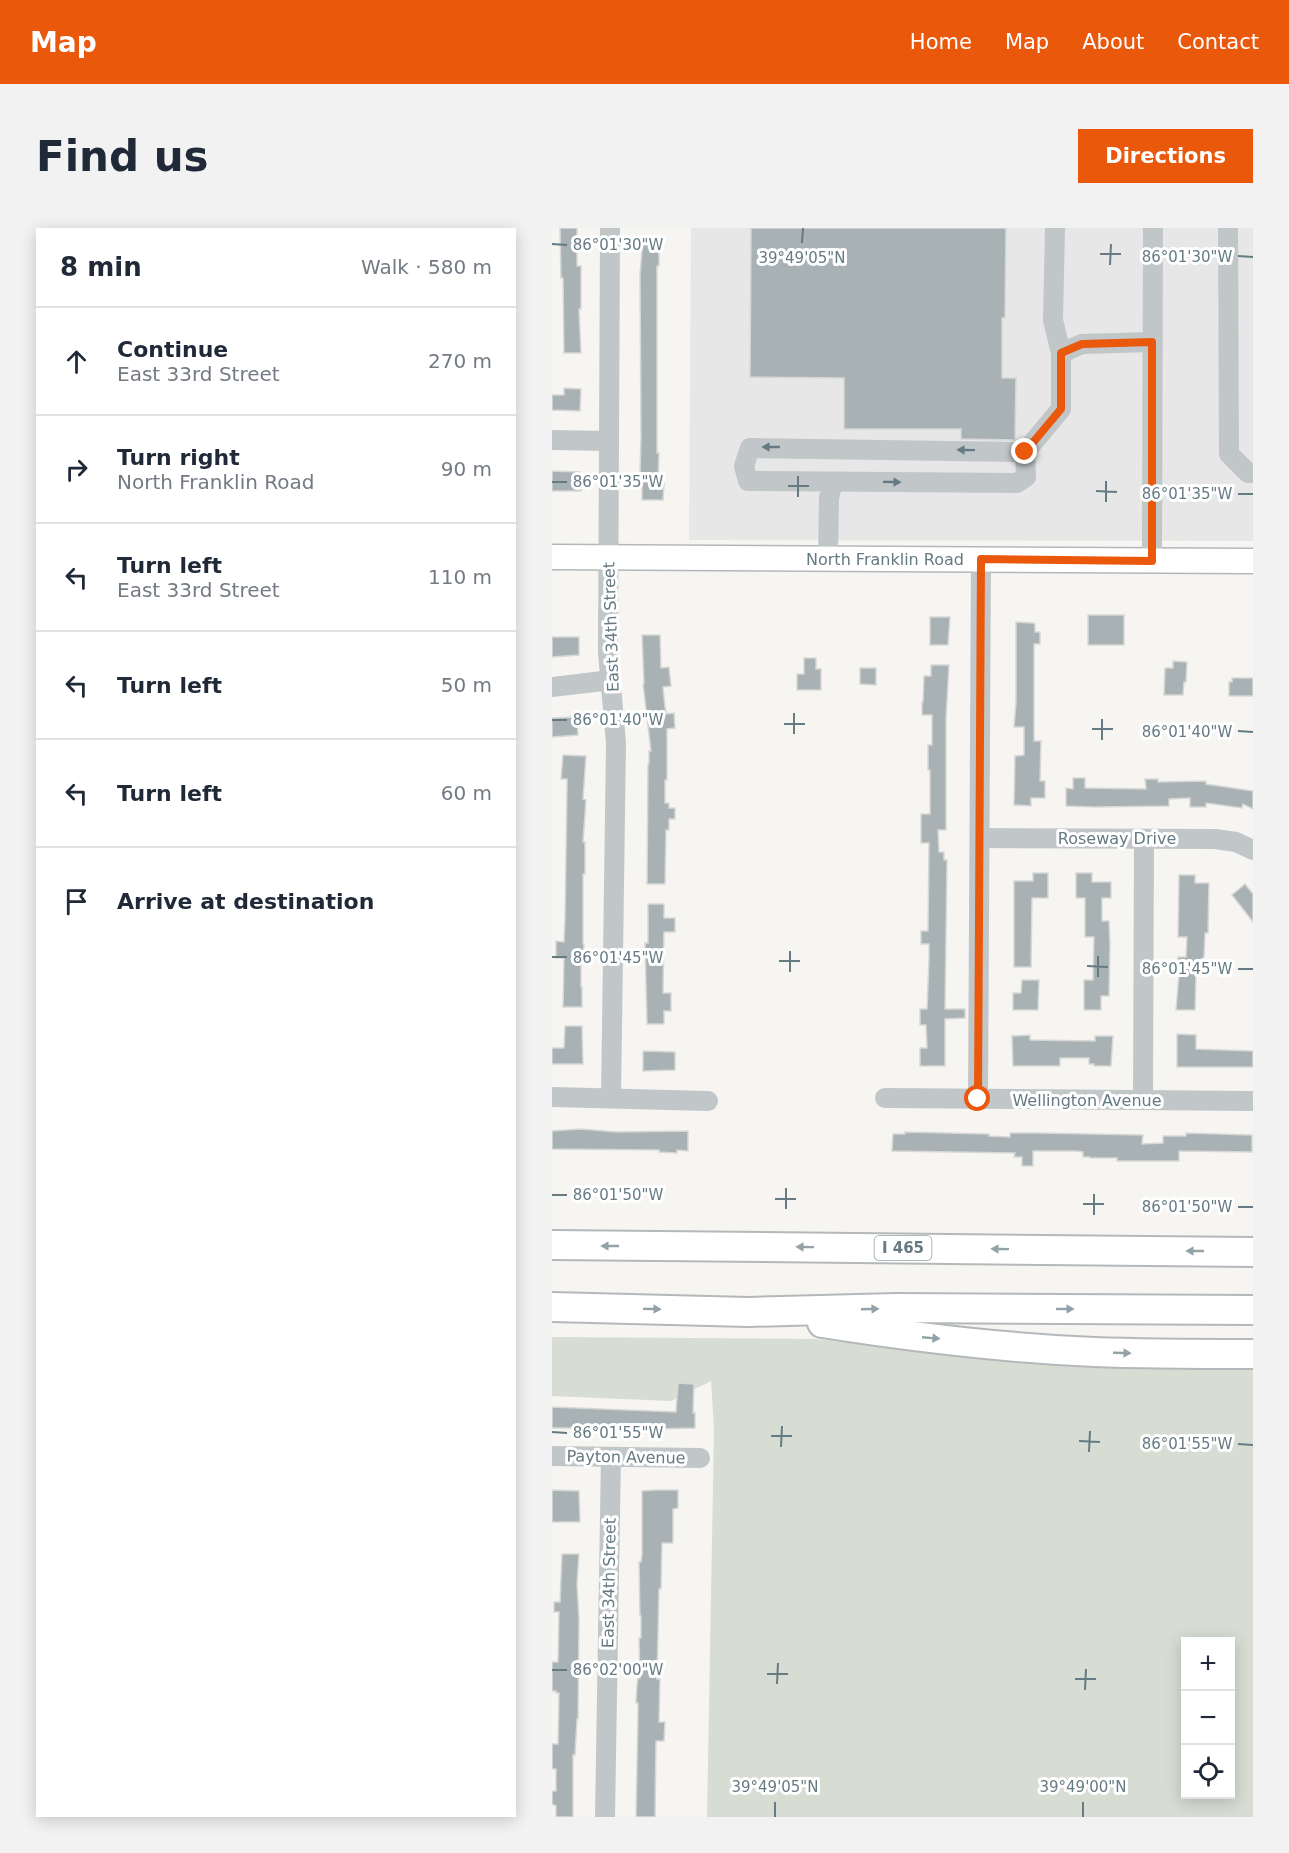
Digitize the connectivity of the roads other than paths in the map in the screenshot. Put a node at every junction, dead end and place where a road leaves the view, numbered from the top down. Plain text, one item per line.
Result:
1 (610, 228) edge
2 (1055, 228) edge
3 (1153, 228) edge
4 (1228, 228) edge
5 (1152, 342) junction
6 (1061, 353) junction
7 (552, 440) edge
8 (609, 441) junction
9 (1025, 452) junction
10 (1253, 473) edge
11 (833, 482) junction
12 (552, 557) edge
13 (609, 558) junction
14 (828, 559) junction
15 (981, 559) junction
16 (1152, 561) junction
17 (1253, 561) edge
18 (611, 680) junction
19 (552, 687) edge
20 (980, 838) junction
21 (1144, 839) junction
22 (1253, 850) edge
23 (552, 1097) edge
24 (611, 1098) junction
25 (885, 1098) dead end
26 (978, 1099) junction
27 (1143, 1100) junction
28 (708, 1101) dead end
29 (1253, 1101) edge
30 (552, 1245) edge
31 (1253, 1252) edge
32 (552, 1307) edge
33 (1253, 1311) edge
34 (748, 1312) junction
35 (1253, 1354) edge
36 (552, 1456) edge
37 (611, 1457) junction
38 (700, 1458) dead end
39 (605, 1817) edge

1 - 8 street, East 34th Street
2 - 6 street
3 - 5 street
4 - 10 street
5 - 6 street
5 - 16 street
6 - 9 street
7 - 8 street
8 - 13 street, East 34th Street
11 -> 9 street
9 -> 11 street
11 - 14 street
12 - 13 main road, North Franklin Road
13 - 14 main road, North Franklin Road
13 - 18 street, East 34th Street
14 - 15 main road, North Franklin Road
15 - 16 main road, North Franklin Road
15 - 20 street
16 - 17 main road, North Franklin Road
18 - 19 street
18 - 24 street, East 34th Street
20 - 21 street, Roseway Drive
20 - 26 street
21 - 22 street, Roseway Drive
21 - 27 street
23 - 24 street
24 - 28 street
25 - 26 street, Wellington Avenue
26 - 27 street, Wellington Avenue
27 - 29 street, Wellington Avenue
31 -> 30 highway, I 465
32 -> 34 highway
34 -> 33 highway
34 -> 35 highway
36 - 37 street, Payton Avenue
37 - 38 street, Payton Avenue
37 - 39 street, East 34th Street

